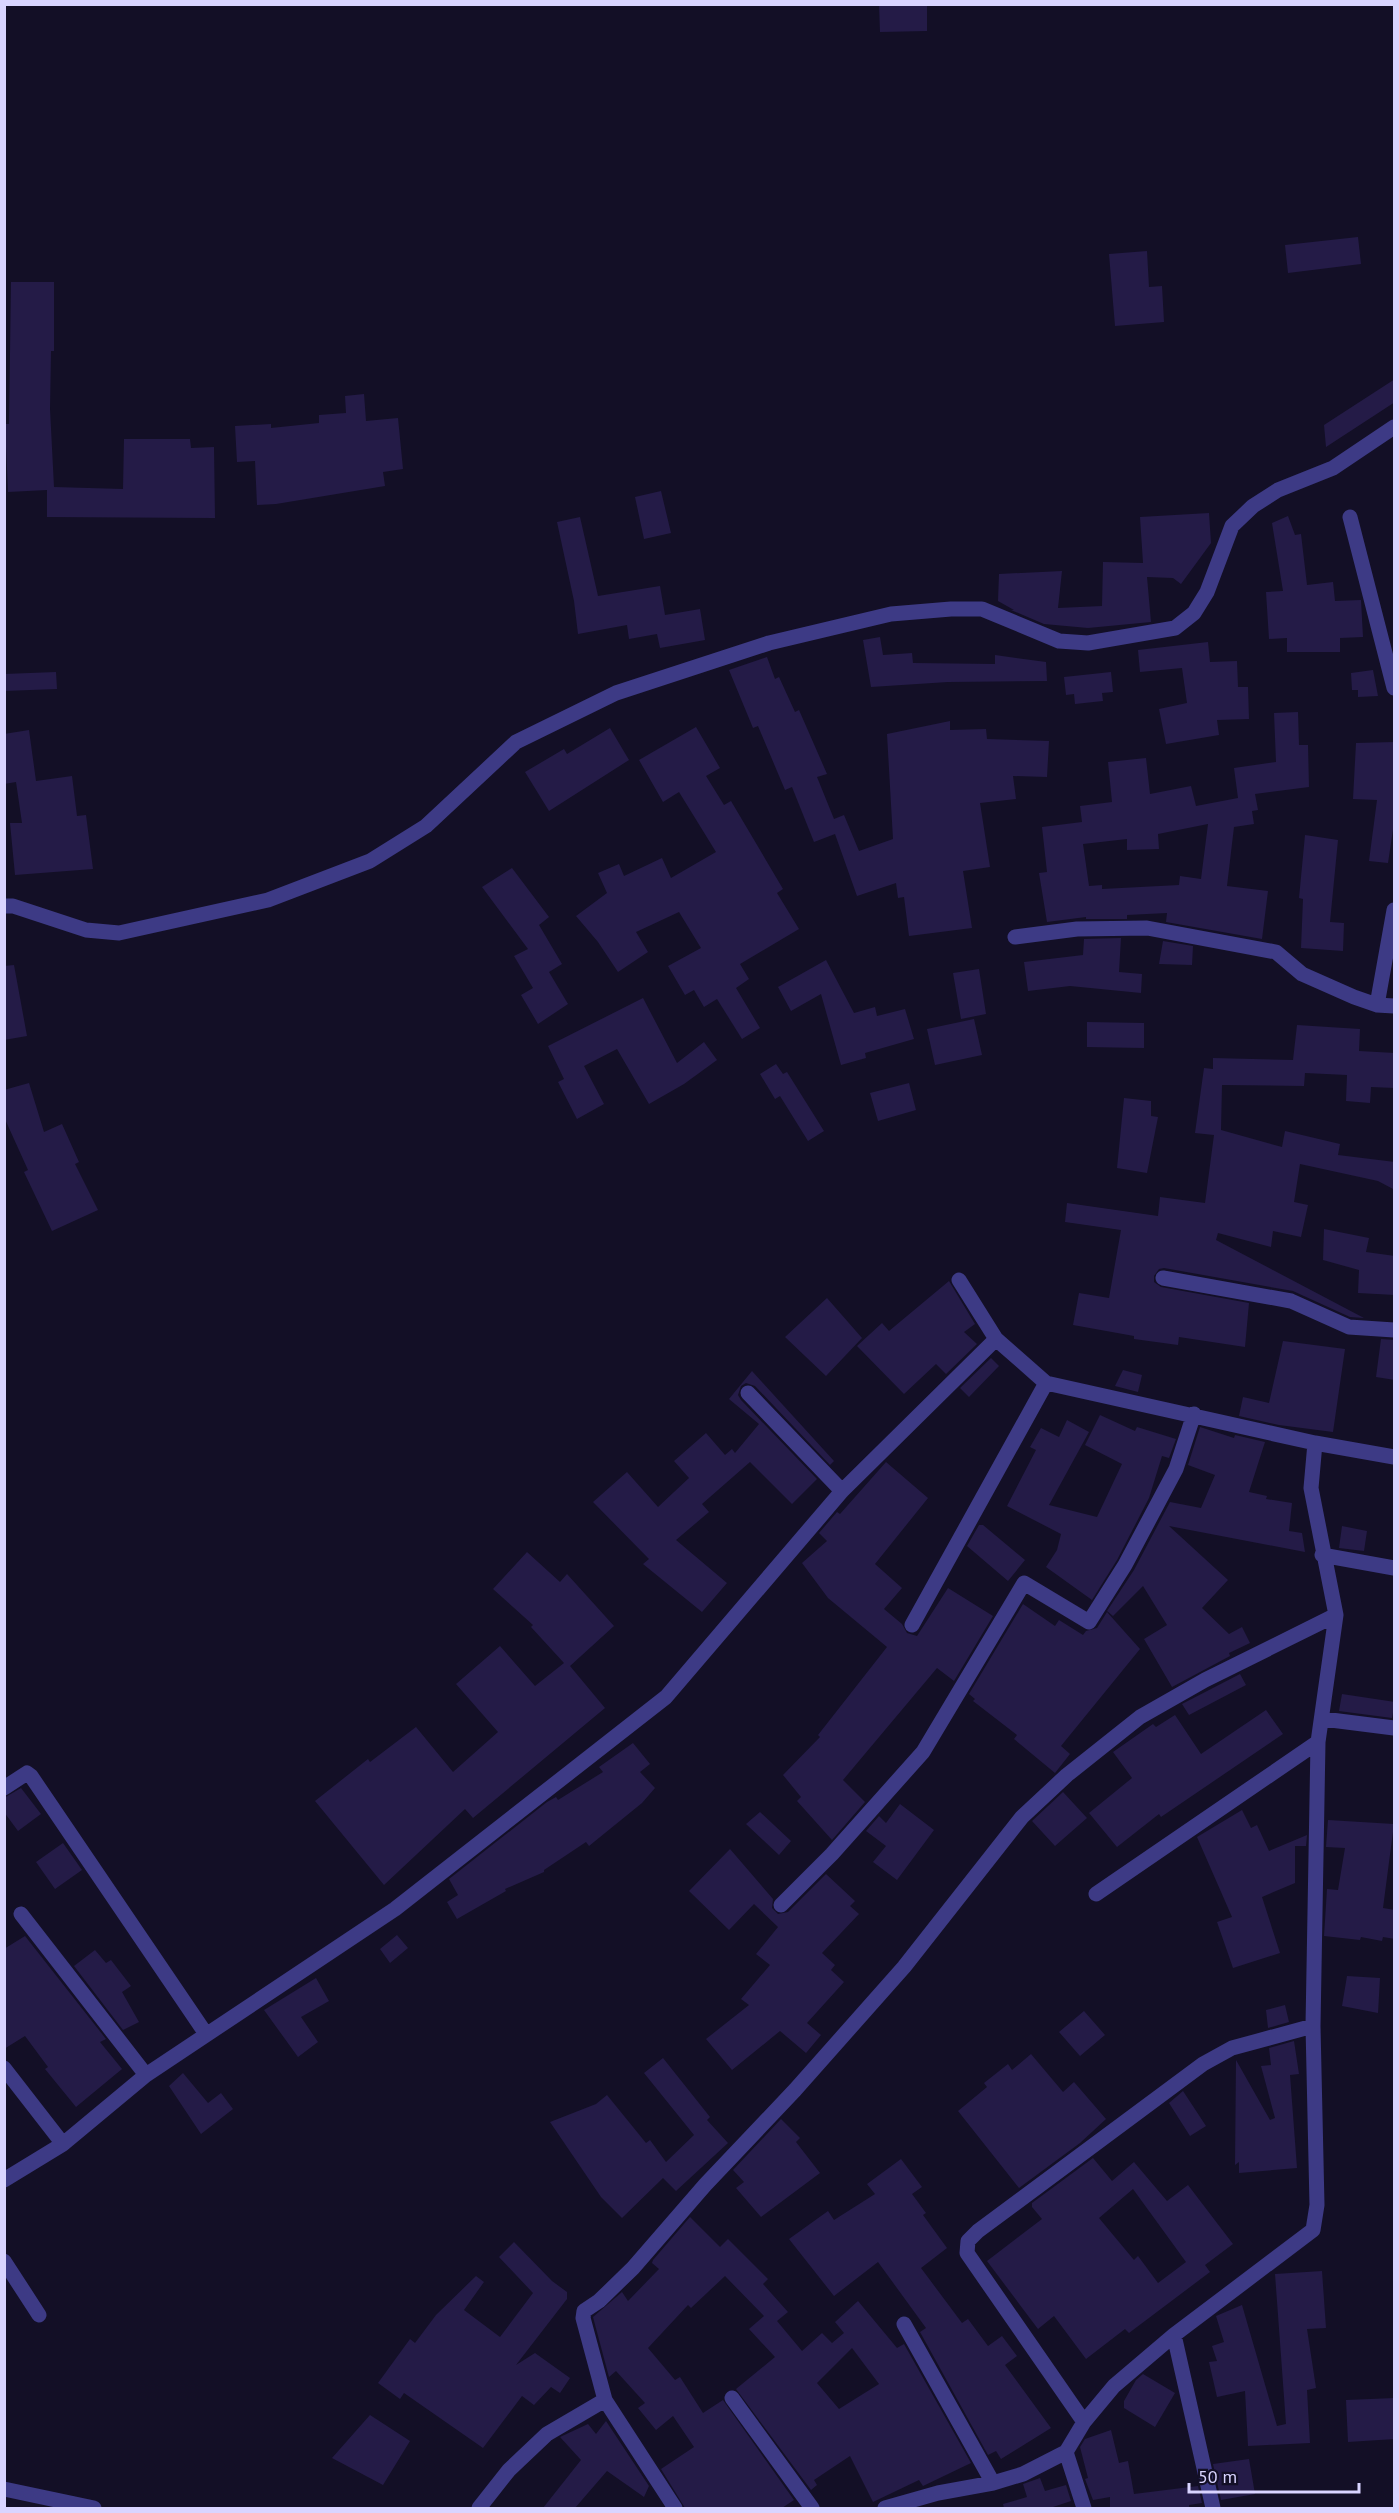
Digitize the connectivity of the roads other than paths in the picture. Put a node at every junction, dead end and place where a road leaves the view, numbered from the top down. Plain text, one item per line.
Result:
1 (1395, 427) edge
2 (1350, 517) dead end
3 (1395, 688) edge
4 (4, 906) edge
5 (1395, 910) edge
6 (1015, 937) dead end
7 (1377, 1005) junction
8 (1395, 1006) edge
9 (1163, 1278) dead end
10 (959, 1280) dead end
11 (1395, 1330) edge
12 (996, 1340) junction
13 (1046, 1383) junction
14 (748, 1393) dead end
15 (1194, 1414) junction
16 (1315, 1443) junction
17 (1395, 1457) edge
18 (842, 1491) junction
19 (1322, 1555) junction
20 (1395, 1568) edge
21 (1336, 1615) junction
22 (912, 1625) dead end
23 (1323, 1719) junction
24 (1395, 1728) edge
25 (1318, 1742) junction
26 (4, 1788) edge
27 (1096, 1894) dead end
28 (781, 1905) dead end
29 (21, 1914) dead end
30 (1313, 2026) junction
31 (206, 2034) junction
32 (4, 2068) edge
33 (146, 2075) junction
34 (63, 2144) junction
35 (4, 2180) edge
36 (4, 2261) edge
37 (39, 2315) dead end
38 (904, 2324) dead end
39 (1174, 2335) junction
40 (732, 2398) dead end
41 (605, 2400) junction
42 (1084, 2422) junction
43 (1066, 2452) junction
44 (993, 2483) junction
45 (4, 2489) edge
46 (938, 2493) junction
47 (94, 2508) edge
48 (479, 2508) edge
49 (675, 2508) edge
50 (812, 2508) edge
51 (885, 2508) edge
52 (942, 2508) edge
53 (1084, 2508) edge
54 (1213, 2508) edge

1 - 4 street
2 - 3 street
5 - 7 street
6 - 7 street
7 - 8 street
9 - 11 street
10 - 12 street
12 - 13 street
12 - 18 street
13 - 15 street
13 - 22 street
14 - 18 street
15 - 16 street
15 - 28 street
16 - 17 street
16 - 19 street
18 - 31 street
19 - 20 street
19 - 21 street
21 - 23 street
21 - 41 street
23 - 24 street
23 - 25 street
25 - 27 street
25 - 30 street
26 - 31 street
29 - 33 street
30 - 39 street
30 - 42 street
31 - 33 street
32 - 34 street
33 - 34 street
34 - 35 street
36 - 37 street
38 - 44 street
39 - 42 street
39 - 54 street
40 - 50 street
41 - 48 street
41 - 49 street
42 - 43 street
43 - 44 street
43 - 53 street
44 - 46 street
45 - 47 street
46 - 51 street
46 - 52 street

